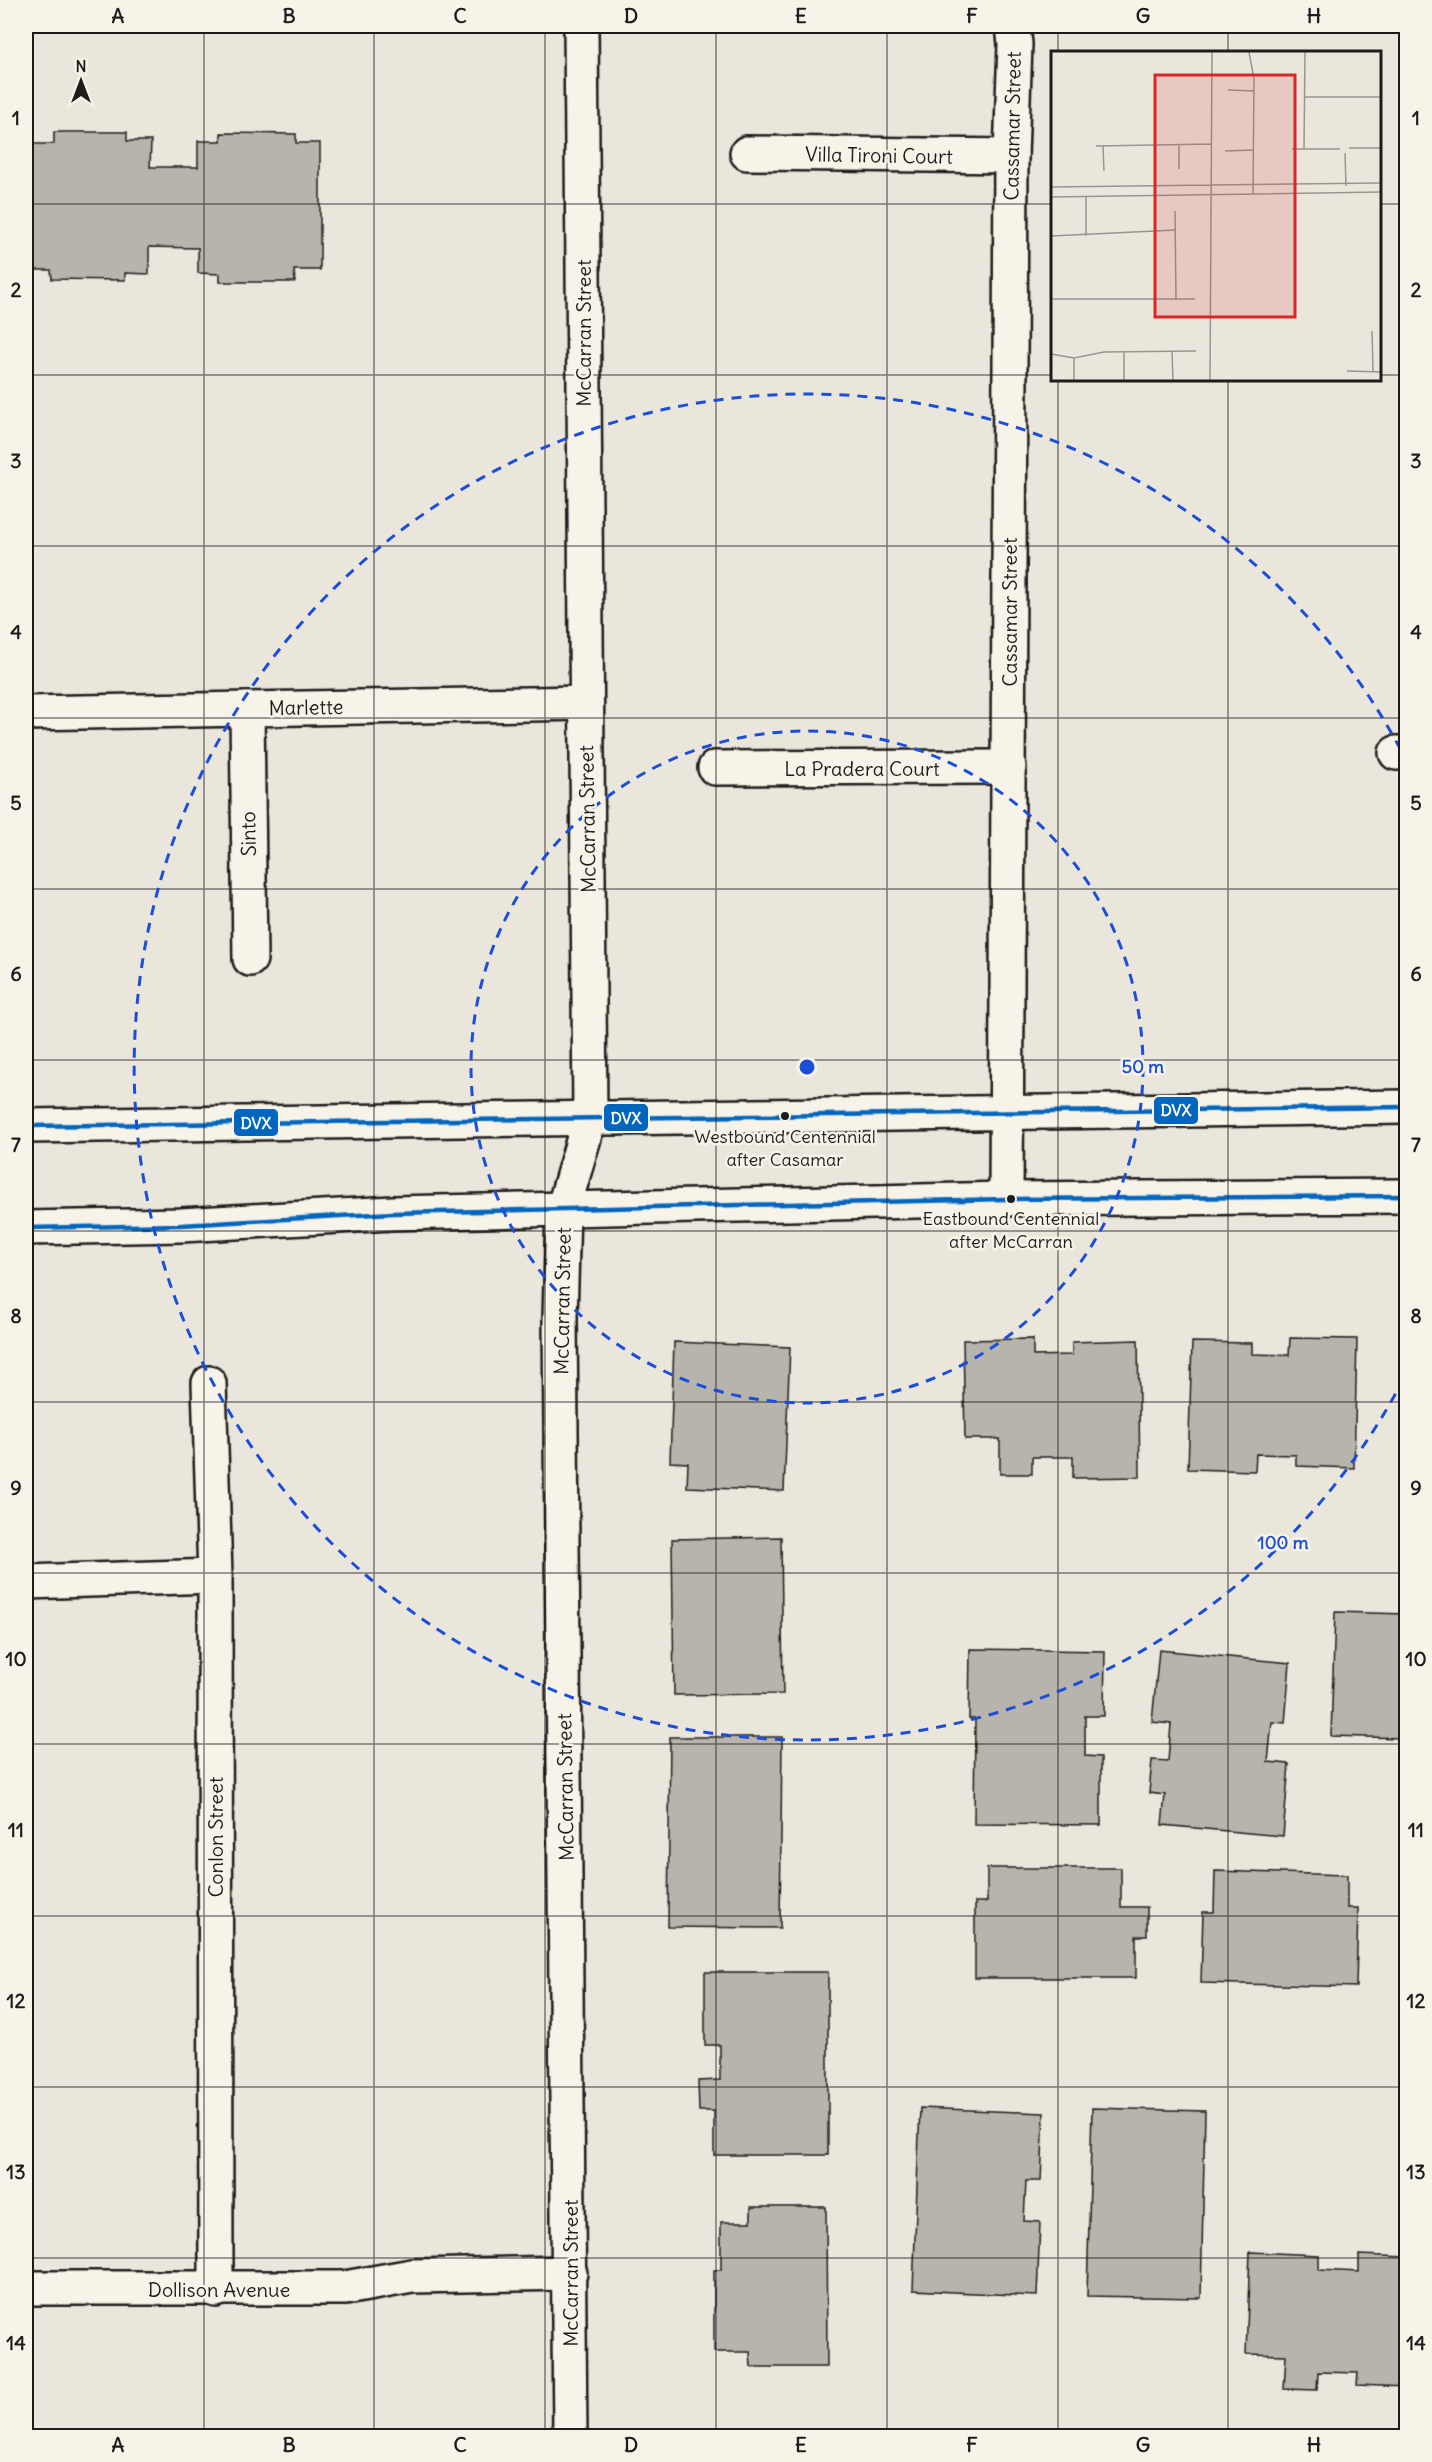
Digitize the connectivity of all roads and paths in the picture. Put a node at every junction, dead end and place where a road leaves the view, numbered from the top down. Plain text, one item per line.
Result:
1 (581, 26) edge
2 (1013, 26) edge
3 (747, 153) dead end
4 (1011, 156) junction
5 (586, 703) junction
6 (247, 709) junction
7 (26, 713) edge
8 (1009, 767) junction
9 (715, 768) dead end
10 (250, 960) dead end
11 (1407, 1107) edge
12 (1006, 1114) junction
13 (590, 1117) junction
14 (26, 1126) edge
15 (1407, 1196) edge
16 (1006, 1199) junction
17 (563, 1210) junction
18 (26, 1228) edge
19 (209, 1383) dead end
20 (215, 1576) junction
21 (26, 1582) edge
22 (570, 2273) junction
23 (26, 2288) edge
24 (216, 2290) junction
25 (570, 2436) edge

1 - 5 street, McCarran Street
2 - 4 street, Cassamar Street
3 - 4 street, Villa Tironi Court
4 - 8 street, Cassamar Street
5 - 6 street, Marlette
5 - 13 street, McCarran Street
6 - 7 street, Marlette
6 - 10 street, Sinto
8 - 9 street, La Pradera Court
8 - 12 street, Cassamar Street
11 - 12 street
12 - 13 street
12 - 16 street, Cassamar Street
13 - 14 street
13 - 17 street, McCarran Street
15 - 16 street
16 - 17 street
17 - 18 street
17 - 22 street, McCarran Street
19 - 20 street, Conlon Street
20 - 21 street
20 - 24 street, Conlon Street
22 - 24 street, Dollison Avenue
22 - 25 street, McCarran Street
23 - 24 street, Dollison Avenue

